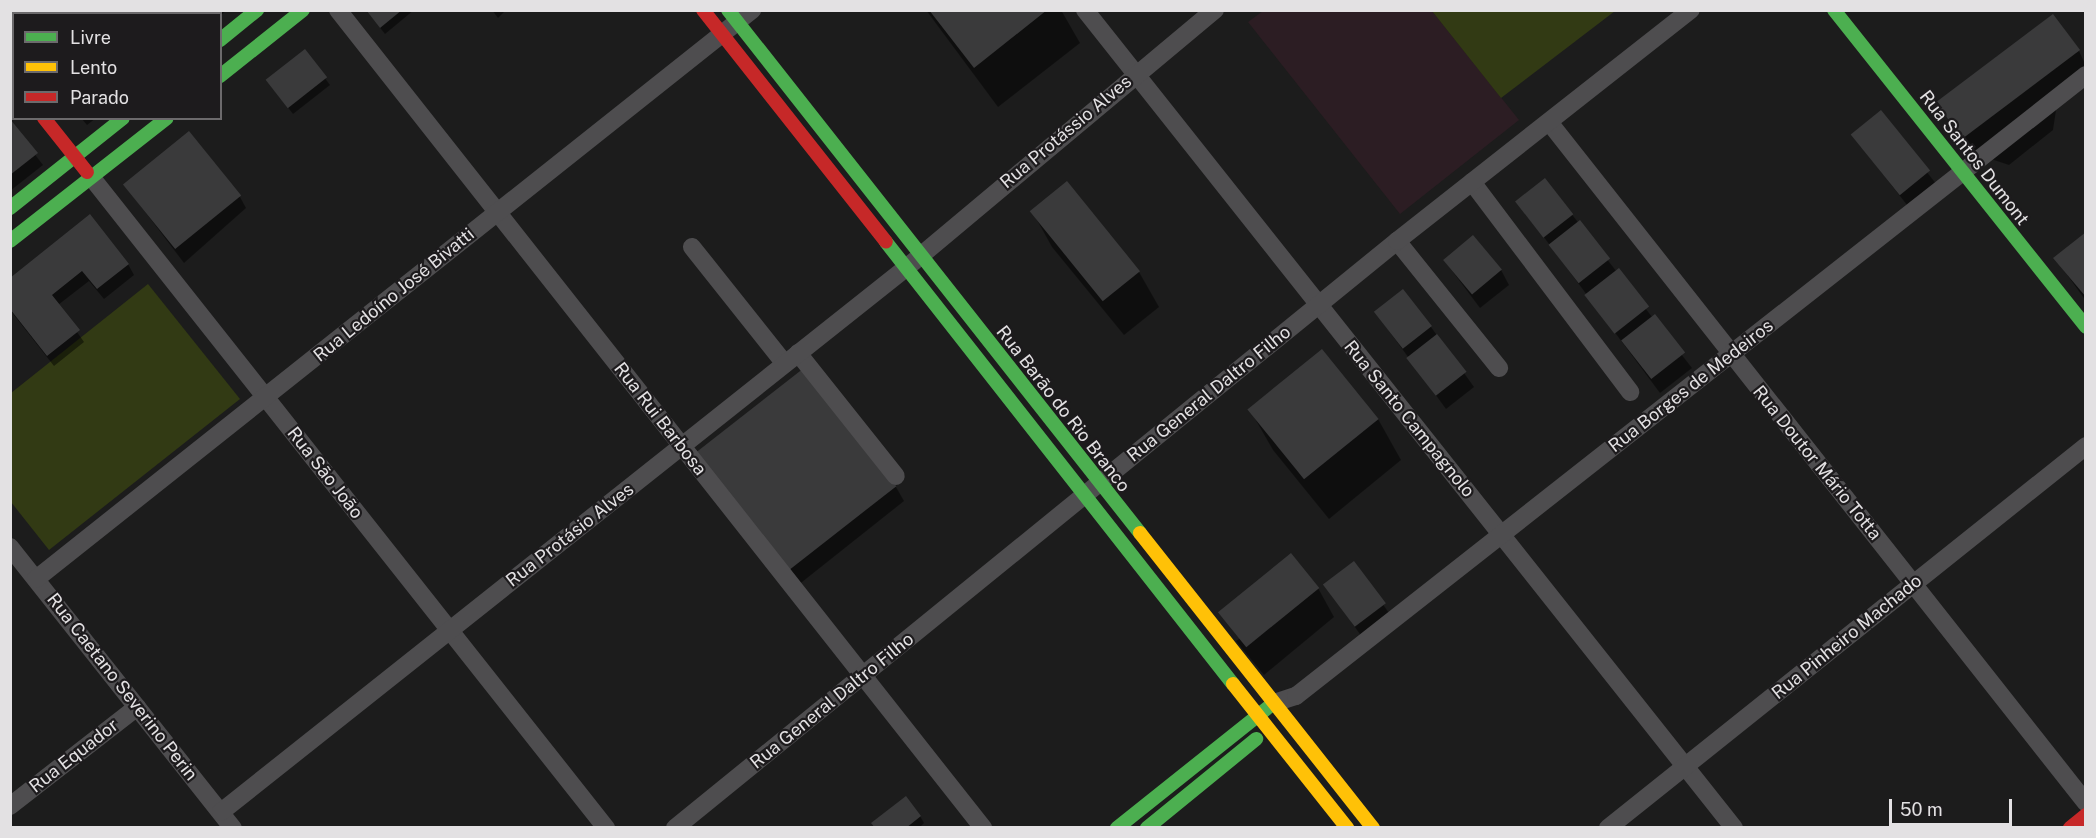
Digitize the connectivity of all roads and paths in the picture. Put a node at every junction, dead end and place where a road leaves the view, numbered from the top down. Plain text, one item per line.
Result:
1 (257, 10) edge
2 (303, 10) edge
3 (338, 10) edge
4 (704, 10) edge
5 (752, 10) edge
6 (1085, 10) edge
7 (1215, 10) edge
8 (1691, 10) edge
9 (1834, 10) edge
10 (733, 16) edge
11 (722, 33) junction
12 (222, 38) edge
13 (1137, 73) junction
14 (222, 74) edge
15 (2085, 75) edge
16 (46, 120) edge
17 (121, 120) edge
18 (164, 120) edge
19 (1549, 122) junction
20 (75, 157) junction
21 (1962, 172) junction
22 (92, 178) junction
23 (1472, 182) junction
24 (10, 208) edge
25 (497, 212) junction
26 (10, 241) edge
27 (1397, 241) junction
28 (692, 247) dead end
29 (912, 262) junction
30 (1318, 306) junction
31 (2085, 327) edge
32 (1730, 355) junction
33 (791, 359) junction
34 (1499, 369) dead end
35 (1630, 393) dead end
36 (265, 397) junction
37 (682, 446) junction
38 (2085, 446) edge
39 (896, 476) dead end
40 (1099, 483) junction
41 (1084, 496) junction
42 (1502, 534) junction
43 (10, 547) edge
44 (36, 579) junction
45 (1914, 583) junction
46 (450, 630) junction
47 (863, 676) junction
48 (137, 707) junction
49 (1279, 710) junction
50 (1258, 716) junction
51 (1269, 729) junction
52 (1686, 767) junction
53 (2085, 802) edge
54 (10, 806) edge
55 (221, 812) junction
56 (2085, 815) edge
57 (233, 828) edge
58 (606, 828) edge
59 (675, 828) edge
60 (983, 828) edge
61 (1117, 828) edge
62 (1147, 828) edge
63 (1347, 828) edge
64 (1372, 828) edge
65 (1608, 828) edge
66 (1734, 828) edge
67 (2070, 828) edge

1 - 12 main road
2 - 14 main road
3 - 25 street, Rua Rui Barbosa
4 - 11 main road, Rua Barão do Rio Branco
5 - 10 street, Rua Ledoíno José Bivatti
6 - 13 street, Rua Santo Campagnolo
7 - 13 street, Rua Protássio Alves
8 - 19 street, Rua General Daltro Filho
9 - 21 main road, Rua Santos Dumont
10 - 11 street, Rua Ledoíno José Bivatti
10 - 29 main road, Rua Barão do Rio Branco
11 - 25 street, Rua Ledoíno José Bivatti
11 - 29 main road, Rua Barão do Rio Branco
13 - 29 street, Rua Protássio Alves
13 - 30 street, Rua Santo Campagnolo
15 - 21 street, Rua Borges de Medeiros
16 - 20 main road, Rua São João
17 - 20 main road
18 - 22 main road
19 - 23 street, Rua General Daltro Filho
19 - 32 street, Rua Doutor Mário Totta
20 - 22 main road, Rua São João
20 - 24 main road
21 - 31 main road, Rua Santos Dumont
21 - 32 street, Rua Borges de Medeiros
22 - 26 main road
22 - 36 street, Rua São João
23 - 27 street, Rua General Daltro Filho
23 - 35 street
25 - 36 street, Rua Ledoíno José Bivatti
25 - 37 street, Rua Rui Barbosa
27 - 30 street, Rua General Daltro Filho
27 - 34 street
28 - 33 street
29 - 33 street, Rua Protásio Alves
29 - 40 main road, Rua Barão do Rio Branco
29 - 41 main road, Rua Barão do Rio Branco
30 - 40 street, Rua General Daltro Filho
30 - 42 street, Rua Santo Campagnolo
32 - 42 street, Rua Borges de Medeiros
32 - 45 street, Rua Doutor Mário Totta
33 - 37 street, Rua Protásio Alves
33 - 39 street
36 - 44 street, Rua Ledoíno José Bivatti
36 - 46 street, Rua São João
37 - 46 street, Rua Protásio Alves
37 - 47 street, Rua Rui Barbosa
38 - 45 street, Rua Pinheiro Machado
40 - 41 street, Rua General Daltro Filho
40 - 49 main road, Rua Barão do Rio Branco
41 - 47 street, Rua General Daltro Filho
41 - 50 main road, Rua Barão do Rio Branco
42 - 49 street, Rua Borges de Medeiros
42 - 52 street, Rua Santo Campagnolo
43 - 44 street, Rua Caetano Severino Perin
44 - 48 street, Rua Caetano Severino Perin
45 - 52 street, Rua Pinheiro Machado
45 - 53 street, Rua Doutor Mário Totta
46 - 55 street, Rua Protásio Alves
46 - 58 street, Rua São João
47 - 59 street, Rua General Daltro Filho
47 - 60 street, Rua Rui Barbosa
48 - 54 street, Rua Equador
48 - 55 street, Rua Caetano Severino Perin
49 - 50 main road
49 - 51 main road, Rua Borges de Medeiros
49 - 64 main road, Rua Barão do Rio Branco
50 - 51 main road, Rua Barão do Rio Branco
50 - 61 main road
51 - 62 main road, Rua Borges de Medeiros
51 - 63 main road, Rua Barão do Rio Branco
52 - 65 street, Rua Pinheiro Machado
52 - 66 street, Rua Santo Campagnolo
55 - 57 street, Rua Caetano Severino Perin
56 - 67 main road

